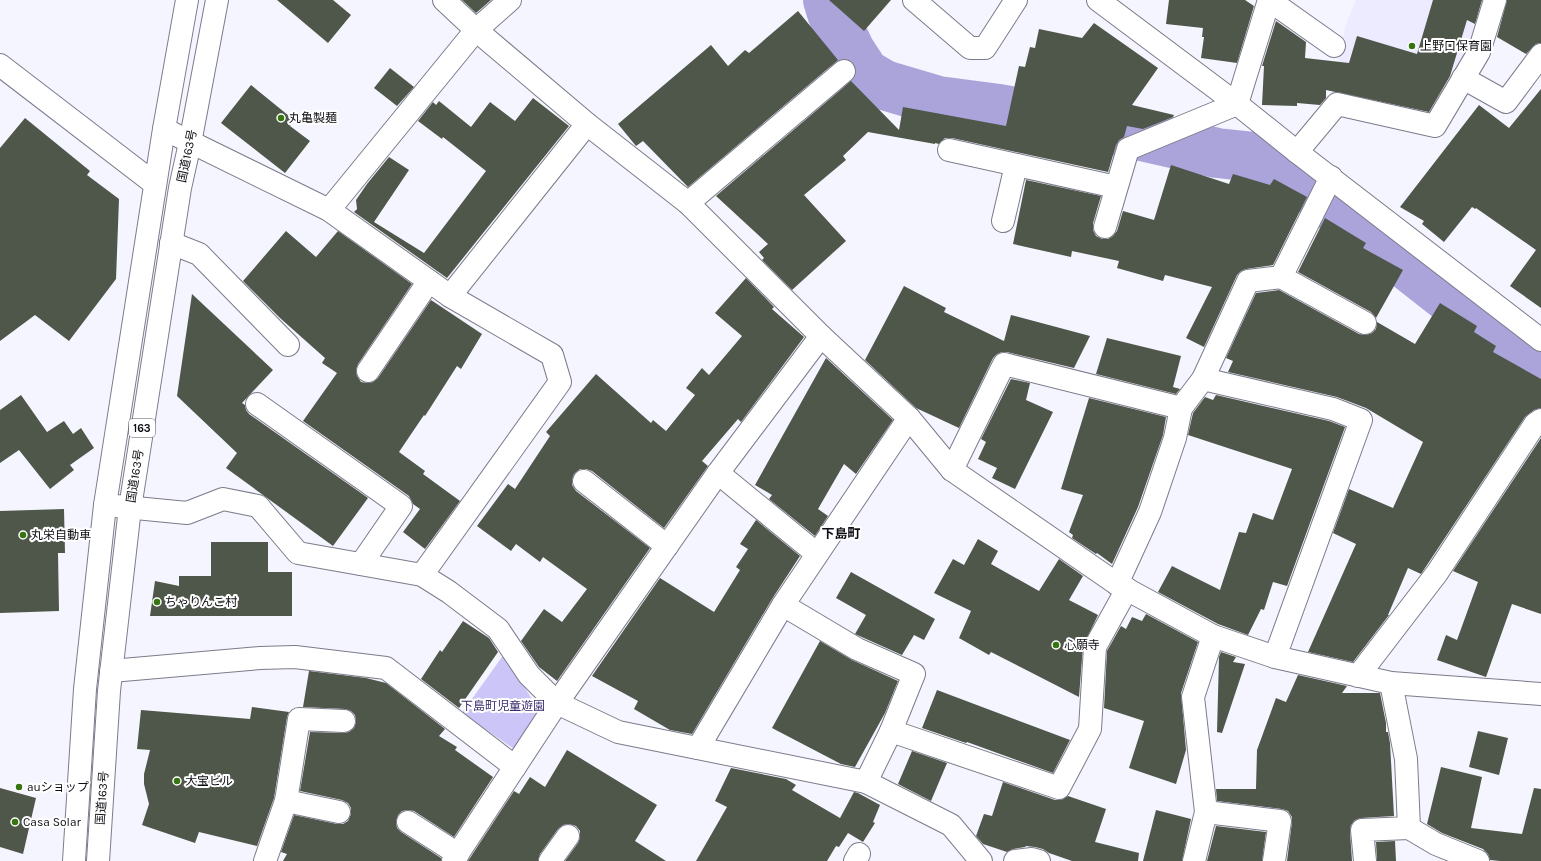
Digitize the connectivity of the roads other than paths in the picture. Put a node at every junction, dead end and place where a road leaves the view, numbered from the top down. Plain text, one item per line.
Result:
1 (187, 0) edge
2 (217, 0) edge
3 (444, 0) edge
4 (510, 0) edge
5 (914, 0) edge
6 (1016, 0) edge
7 (1098, 0) edge
8 (1269, 0) edge
9 (1495, 0) edge
10 (476, 30) junction
11 (1334, 46) dead end
12 (1541, 55) edge
13 (0, 65) edge
14 (844, 71) dead end
15 (1463, 78) junction
16 (1237, 104) junction
17 (587, 124) junction
18 (164, 129) junction
19 (190, 143) junction
20 (949, 150) dead end
21 (1297, 152) junction
22 (1016, 165) junction
23 (1330, 177) junction
24 (155, 184) junction
25 (1116, 187) junction
26 (688, 203) junction
27 (329, 210) junction
28 (1003, 221) dead end
29 (1104, 227) dead end
30 (171, 243) junction
31 (1281, 277) junction
32 (429, 281) junction
33 (450, 296) junction
34 (1365, 323) dead end
35 (822, 336) junction
36 (1541, 340) edge
37 (288, 345) dead end
38 (368, 371) dead end
39 (1203, 379) junction
40 (257, 404) dead end
41 (1181, 408) junction
42 (908, 418) junction
43 (1541, 420) edge
44 (952, 470) junction
45 (718, 473) junction
46 (584, 481) dead end
47 (105, 505) junction
48 (130, 508) junction
49 (667, 546) junction
50 (817, 554) junction
51 (361, 564) junction
52 (422, 574) junction
53 (1122, 587) junction
54 (783, 605) junction
55 (1212, 636) junction
56 (1275, 658) junction
57 (111, 671) junction
58 (1358, 676) junction
59 (1391, 683) junction
60 (1541, 694) edge
61 (557, 703) junction
62 (344, 721) dead end
63 (891, 731) junction
64 (698, 748) junction
65 (515, 767) junction
66 (866, 782) junction
67 (286, 800) junction
68 (339, 812) dead end
69 (1206, 812) junction
70 (408, 822) dead end
71 (1409, 828) junction
72 (568, 836) dead end
73 (455, 857) edge
74 (74, 861) edge
75 (98, 861) edge
76 (265, 861) edge
77 (550, 861) edge
78 (981, 861) edge
79 (1015, 861) edge
80 (1039, 861) edge
81 (1194, 861) edge
82 (1274, 861) edge
83 (1365, 861) edge
84 (1478, 861) edge

1 - 18 main road, 国道163号 / 163
2 - 19 main road, 国道163号 / 163
3 - 10 main road
4 - 10 main road
5 - 6 main road
7 - 16 main road
8 - 11 main road
8 - 16 main road
9 - 15 main road
10 - 17 main road
10 - 27 main road
12 - 15 main road
13 - 24 main road
14 - 26 main road
15 - 21 main road
16 - 21 main road
16 - 25 main road
17 - 26 main road
17 - 33 main road
18 - 19 main road
18 - 24 main road, 国道163号 / 163
19 - 27 main road
19 - 30 main road, 国道163号 / 163
20 - 22 main road
21 - 23 main road
22 - 25 main road
22 - 28 main road
23 - 31 main road
23 - 36 main road
24 - 47 main road, 国道163号 / 163
25 - 29 main road
26 - 35 main road
27 - 32 main road
30 - 37 main road
30 - 48 main road, 国道163号 / 163
31 - 34 main road
31 - 39 main road
32 - 33 main road
32 - 38 main road
33 - 52 main road
35 - 42 main road
35 - 45 main road
39 - 41 main road
39 - 56 main road
40 - 51 main road
41 - 44 main road
41 - 53 main road
42 - 44 main road
42 - 50 main road
43 - 58 main road
44 - 53 main road
45 - 49 main road
45 - 50 main road
46 - 49 main road
47 - 48 main road
47 - 74 main road, 国道163号 / 163
48 - 51 main road
48 - 57 main road, 国道163号 / 163
49 - 61 main road
50 - 54 main road
51 - 52 main road
52 - 61 main road
53 - 55 main road
53 - 63 main road
54 - 63 main road
54 - 64 main road
55 - 56 main road
55 - 69 main road
56 - 58 main road
57 - 65 main road
57 - 75 main road, 国道163号 / 163
58 - 59 main road
59 - 60 main road
59 - 71 main road
61 - 64 main road
61 - 65 main road
62 - 67 main road
63 - 66 main road
64 - 66 main road
65 - 73 main road
66 - 78 main road
67 - 68 main road
67 - 76 main road
69 - 81 main road
69 - 82 main road
70 - 73 main road
71 - 83 main road
71 - 84 main road
72 - 77 main road
79 - 80 main road

